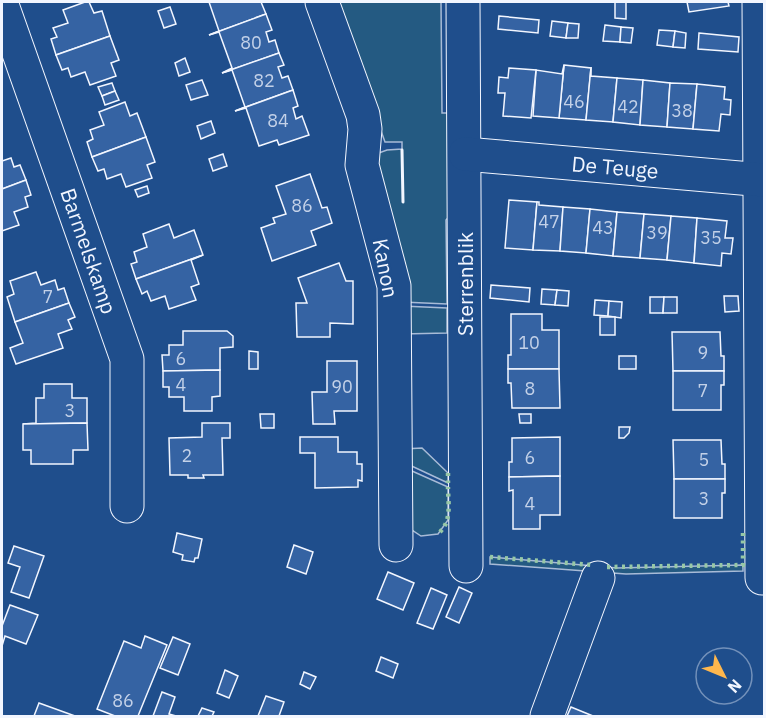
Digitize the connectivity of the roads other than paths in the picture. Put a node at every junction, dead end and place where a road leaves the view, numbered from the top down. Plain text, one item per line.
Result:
1 (322, 2) edge
2 (463, 2) edge
3 (759, 2) edge
4 (2, 5) edge
5 (465, 154) junction
6 (762, 180) edge
7 (127, 506) dead end
8 (396, 545) dead end
9 (466, 566) dead end
10 (598, 578) dead end
11 (762, 578) dead end
12 (547, 717) edge

1 - 8 street, Kanon
2 - 5 street, Sterrenblik
3 - 6 street
4 - 7 street, Barmelskamp
5 - 6 street, De Teuge
5 - 9 street, Sterrenblik
6 - 11 street
10 - 12 street

